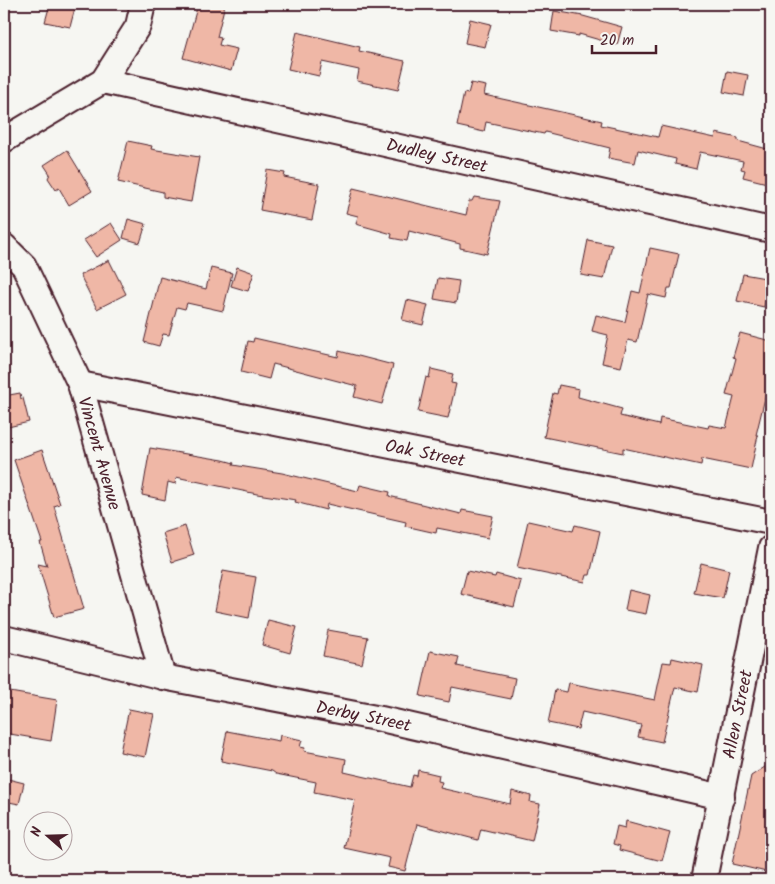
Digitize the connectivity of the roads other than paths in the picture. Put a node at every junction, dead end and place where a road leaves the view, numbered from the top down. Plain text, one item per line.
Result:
1 (143, 4) edge
2 (103, 81) junction
3 (4, 140) edge
4 (771, 230) edge
5 (4, 246) edge
6 (80, 384) junction
7 (771, 522) edge
8 (771, 548) edge
9 (4, 638) edge
10 (163, 677) junction
11 (722, 797) junction
12 (704, 880) edge

1 - 2 street
2 - 3 street
2 - 4 street, Dudley Street
5 - 6 street, Vincent Avenue
6 - 7 street, Oak Street
6 - 10 street, Vincent Avenue
8 - 11 street, Allen Street
9 - 10 street, Derby Street
10 - 11 street, Derby Street
11 - 12 street, Allen Street

